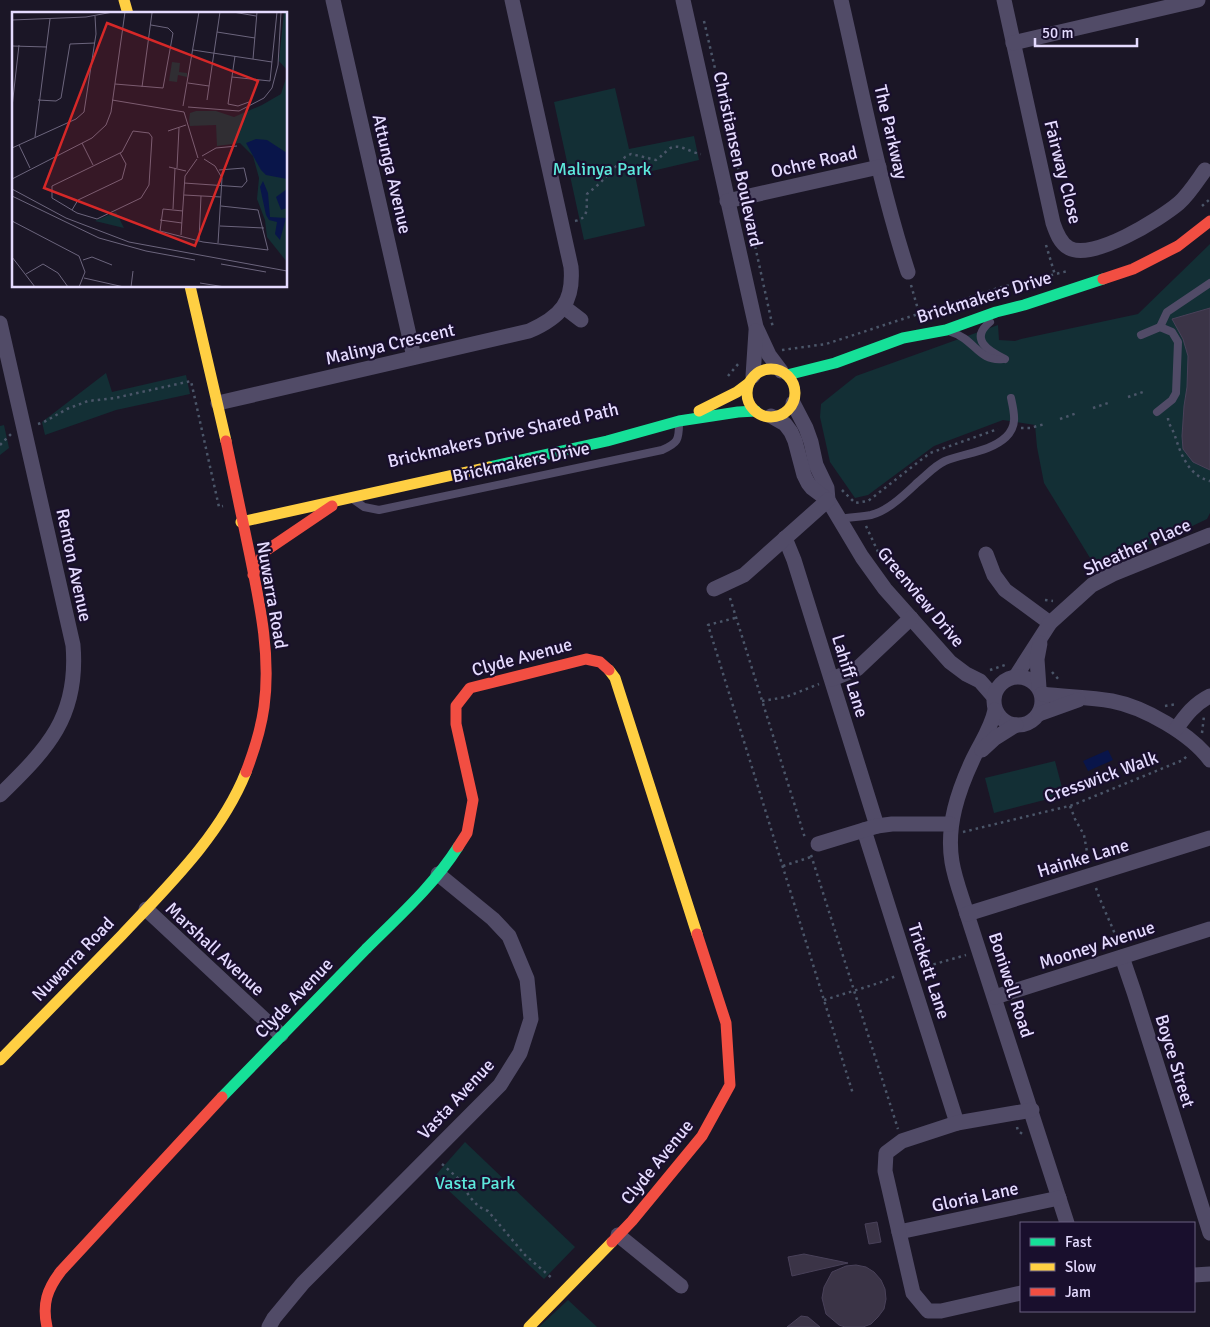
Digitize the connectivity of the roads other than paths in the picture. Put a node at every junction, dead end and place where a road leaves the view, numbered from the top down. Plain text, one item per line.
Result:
1 (333, 0) edge
2 (512, 0) edge
3 (684, 0) edge
4 (842, 0) edge
5 (1004, 0) edge
6 (1198, 0) edge
7 (1014, 43) junction
8 (879, 167) junction
9 (1205, 170) dead end
10 (727, 201) junction
11 (1210, 221) edge
12 (908, 272) road end
13 (1210, 283) edge
14 (1075, 287) junction
15 (190, 288) edge
16 (1029, 292) dead end
17 (1024, 304) junction
18 (564, 308) junction
19 (940, 318) dead end
20 (582, 320) dead end
21 (0, 323) edge
22 (756, 326) junction
23 (1160, 327) junction
24 (946, 330) junction
25 (1141, 335) dead end
26 (903, 338) junction
27 (414, 357) junction
28 (835, 363) junction
29 (784, 373) junction
30 (751, 380) junction
31 (1012, 398) dead end
32 (794, 400) junction
33 (218, 403) junction
34 (756, 411) junction
35 (1157, 412) dead end
36 (771, 416) junction
37 (679, 421) junction
38 (346, 499) junction
39 (828, 500) junction
40 (840, 518) junction
41 (241, 522) junction
42 (1210, 535) edge
43 (785, 538) junction
44 (986, 554) dead end
45 (253, 575) junction
46 (714, 589) dead end
47 (911, 618) junction
48 (1050, 623) junction
49 (1041, 639) junction
50 (983, 675) junction
51 (1010, 678) junction
52 (832, 679) junction
53 (1040, 691) junction
54 (1210, 696) edge
55 (1081, 699) junction
56 (994, 704) junction
57 (1039, 714) junction
58 (1016, 725) junction
59 (1176, 729) junction
60 (973, 758) junction
61 (1210, 760) edge
62 (0, 795) edge
63 (870, 828) junction
64 (950, 829) junction
65 (1210, 838) edge
66 (814, 850) road end
67 (438, 874) junction
68 (146, 910) junction
69 (967, 914) junction
70 (1210, 929) edge
71 (1120, 951) junction
72 (995, 997) junction
73 (281, 1036) junction
74 (0, 1060) edge
75 (1032, 1110) junction
76 (957, 1124) junction
77 (1059, 1198) junction
78 (1067, 1222) edge
79 (899, 1232) junction
80 (1210, 1233) edge
81 (618, 1235) junction
82 (1210, 1274) edge
83 (1195, 1275) edge
84 (681, 1286) dead end
85 (1020, 1293) edge
86 (47, 1327) edge
87 (270, 1327) edge
88 (529, 1327) edge

1 - 27 street, Attunga Avenue
2 - 18 street
3 - 10 street, Christiansen Boulevard
4 - 8 street, The Parkway
5 - 7 street, Fairway Close
6 - 7 street
7 - 9 street, Fairway Close
8 - 10 street, Ochre Road
8 - 12 street, The Parkway
10 - 22 street, Christiansen Boulevard
11 - 14 street, Brickmakers Drive
13 - 23 lane
14 - 16 street, Brickmakers Drive
14 - 17 street, Brickmakers Drive
15 - 33 street, Nuwarra Road
17 - 24 street, Brickmakers Drive
17 - 24 lane
18 - 20 street
18 - 27 street, Malinya Crescent
19 - 26 street, Brickmakers Drive
21 - 62 street, Renton Avenue
22 - 29 street, Christiansen Boulevard
22 - 30 street, Christiansen Boulevard
23 - 25 lane
23 - 35 lane
24 - 26 street, Brickmakers Drive
26 - 28 street, Brickmakers Drive
27 - 33 street, Malinya Crescent
28 - 29 street, Brickmakers Drive
28 - 32 street, Brickmakers Drive
29 - 30 street
29 - 32 street
30 - 34 street
30 - 37 street, Brickmakers Drive
31 - 40 lane
32 - 36 street
32 - 39 street, Greenview Drive
33 - 41 street, Nuwarra Road
34 - 36 street
34 - 37 street, Brickmakers Drive
36 - 39 street, Greenview Drive
37 - 38 street, Brickmakers Drive
37 - 38 lane, Brickmakers Drive
38 - 41 street, Brickmakers Drive
38 - 45 street
39 - 40 street, Greenview Drive
39 - 43 street
40 - 47 street, Greenview Drive
41 - 45 street, Nuwarra Road
42 - 48 street, Sheather Place
43 - 46 street
43 - 52 street, Lahiff Lane
44 - 48 street
45 - 68 street, Nuwarra Road
47 - 50 street, Greenview Drive
47 - 52 street
48 - 49 street, Sheather Place
49 - 51 street, Sheather Place
49 - 53 street, Sheather Place
50 - 51 street
50 - 56 street, Greenview Drive
51 - 53 street
51 - 56 street
52 - 63 street, Lahiff Lane
53 - 55 street
53 - 57 street
54 - 59 street
55 - 57 street
55 - 59 street
56 - 58 street
56 - 60 street, Boniwell Road
57 - 58 street
58 - 60 street, Boniwell Road
59 - 61 street
60 - 64 street, Boniwell Road
63 - 64 street
63 - 66 street
63 - 76 street, Trickett Lane
64 - 69 street, Boniwell Road
65 - 69 street, Hainke Lane
67 - 73 street, Clyde Avenue
67 - 81 street, Clyde Avenue
67 - 87 street, Vasta Avenue
68 - 73 street, Marshall Avenue
68 - 74 street, Nuwarra Road
69 - 72 street, Boniwell Road
70 - 71 street, Mooney Avenue
71 - 72 street, Mooney Avenue
71 - 80 street, Boyce Street
72 - 75 street, Boniwell Road
73 - 86 street, Clyde Avenue
75 - 76 street
75 - 77 street, Boniwell Road
76 - 79 street
77 - 78 street, Boniwell Road
77 - 79 street, Gloria Lane
79 - 85 street
81 - 84 street
81 - 88 street, Clyde Avenue
82 - 83 street

